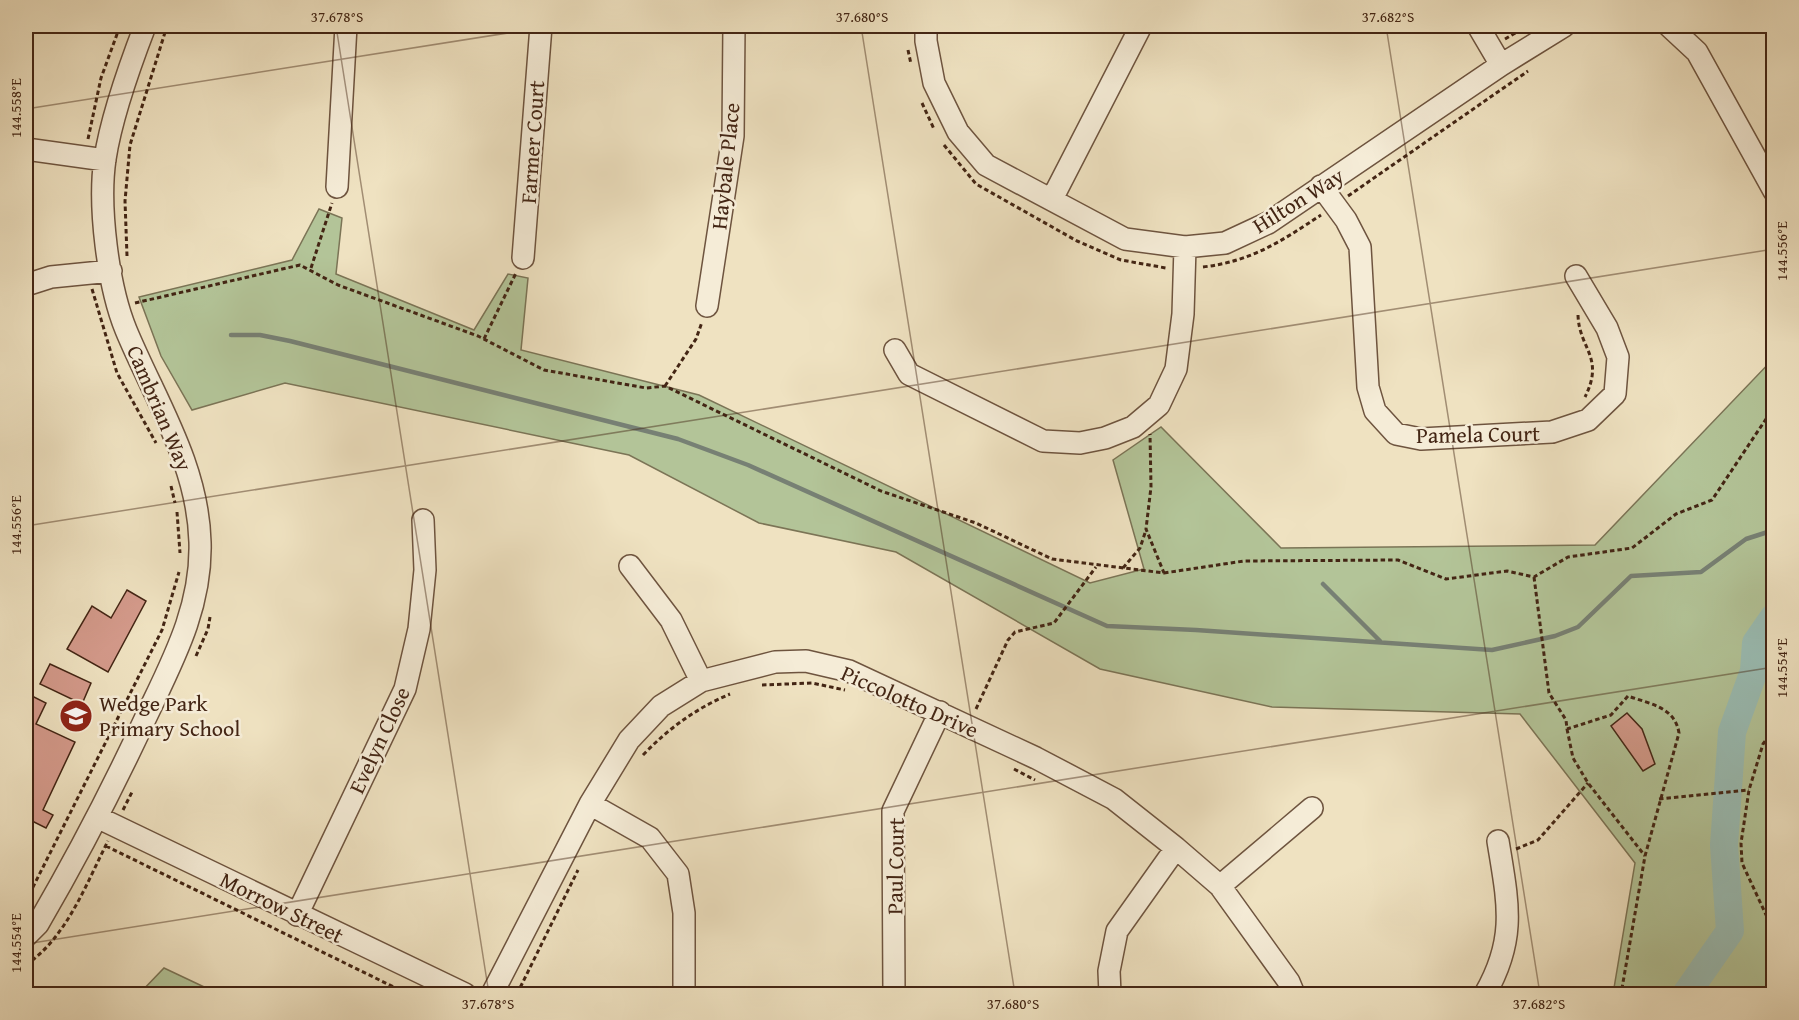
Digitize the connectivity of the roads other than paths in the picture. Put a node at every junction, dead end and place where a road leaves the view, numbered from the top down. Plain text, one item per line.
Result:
1 (145, 26) edge
2 (346, 26) edge
3 (541, 26) edge
4 (734, 26) edge
5 (926, 26) edge
6 (1141, 26) edge
7 (1478, 26) edge
8 (1670, 26) edge
9 (1573, 29) edge
10 (1496, 57) junction
11 (26, 149) edge
12 (97, 159) junction
13 (1321, 186) junction
14 (337, 187) road end
15 (1773, 191) edge
16 (1052, 199) junction
17 (523, 258) road end
18 (1185, 258) junction
19 (101, 272) junction
20 (1576, 276) dead end
21 (26, 285) edge
22 (707, 306) road end
23 (895, 350) dead end
24 (423, 520) dead end
25 (630, 566) dead end
26 (700, 681) junction
27 (940, 712) junction
28 (590, 804) junction
29 (1312, 808) dead end
30 (107, 822) junction
31 (1176, 848) junction
32 (1499, 848) road end
33 (1220, 886) junction
34 (297, 915) junction
35 (26, 936) edge
36 (465, 994) edge
37 (492, 994) edge
38 (684, 994) edge
39 (894, 994) edge
40 (1110, 994) edge
41 (1294, 994) edge
42 (1485, 994) edge

1 - 12 street, Cambrian Way
2 - 14 street
3 - 17 street, Farmer Court
4 - 22 street, Haybale Place
5 - 16 street, Hilton Way
6 - 16 street
7 - 10 street
8 - 15 street
9 - 10 street, Hilton Way
10 - 13 street, Hilton Way
11 - 12 street
12 - 19 street, Cambrian Way
13 - 18 street, Hilton Way
13 - 20 street, Pamela Court
16 - 18 street, Hilton Way
18 - 23 street
19 - 21 street
19 - 30 street, Cambrian Way
24 - 34 street, Evelyn Close
25 - 26 street
26 - 27 street, Piccolotto Drive
26 - 28 street, Piccolotto Drive
27 - 31 street, Piccolotto Drive
27 - 39 street, Paul Court
28 - 37 street, Piccolotto Drive
28 - 38 street
29 - 33 street
30 - 34 street, Morrow Street
30 - 35 street, Cambrian Way
31 - 33 street, Piccolotto Drive
31 - 40 street
32 - 42 street
33 - 41 street, Piccolotto Drive
34 - 36 street, Morrow Street

